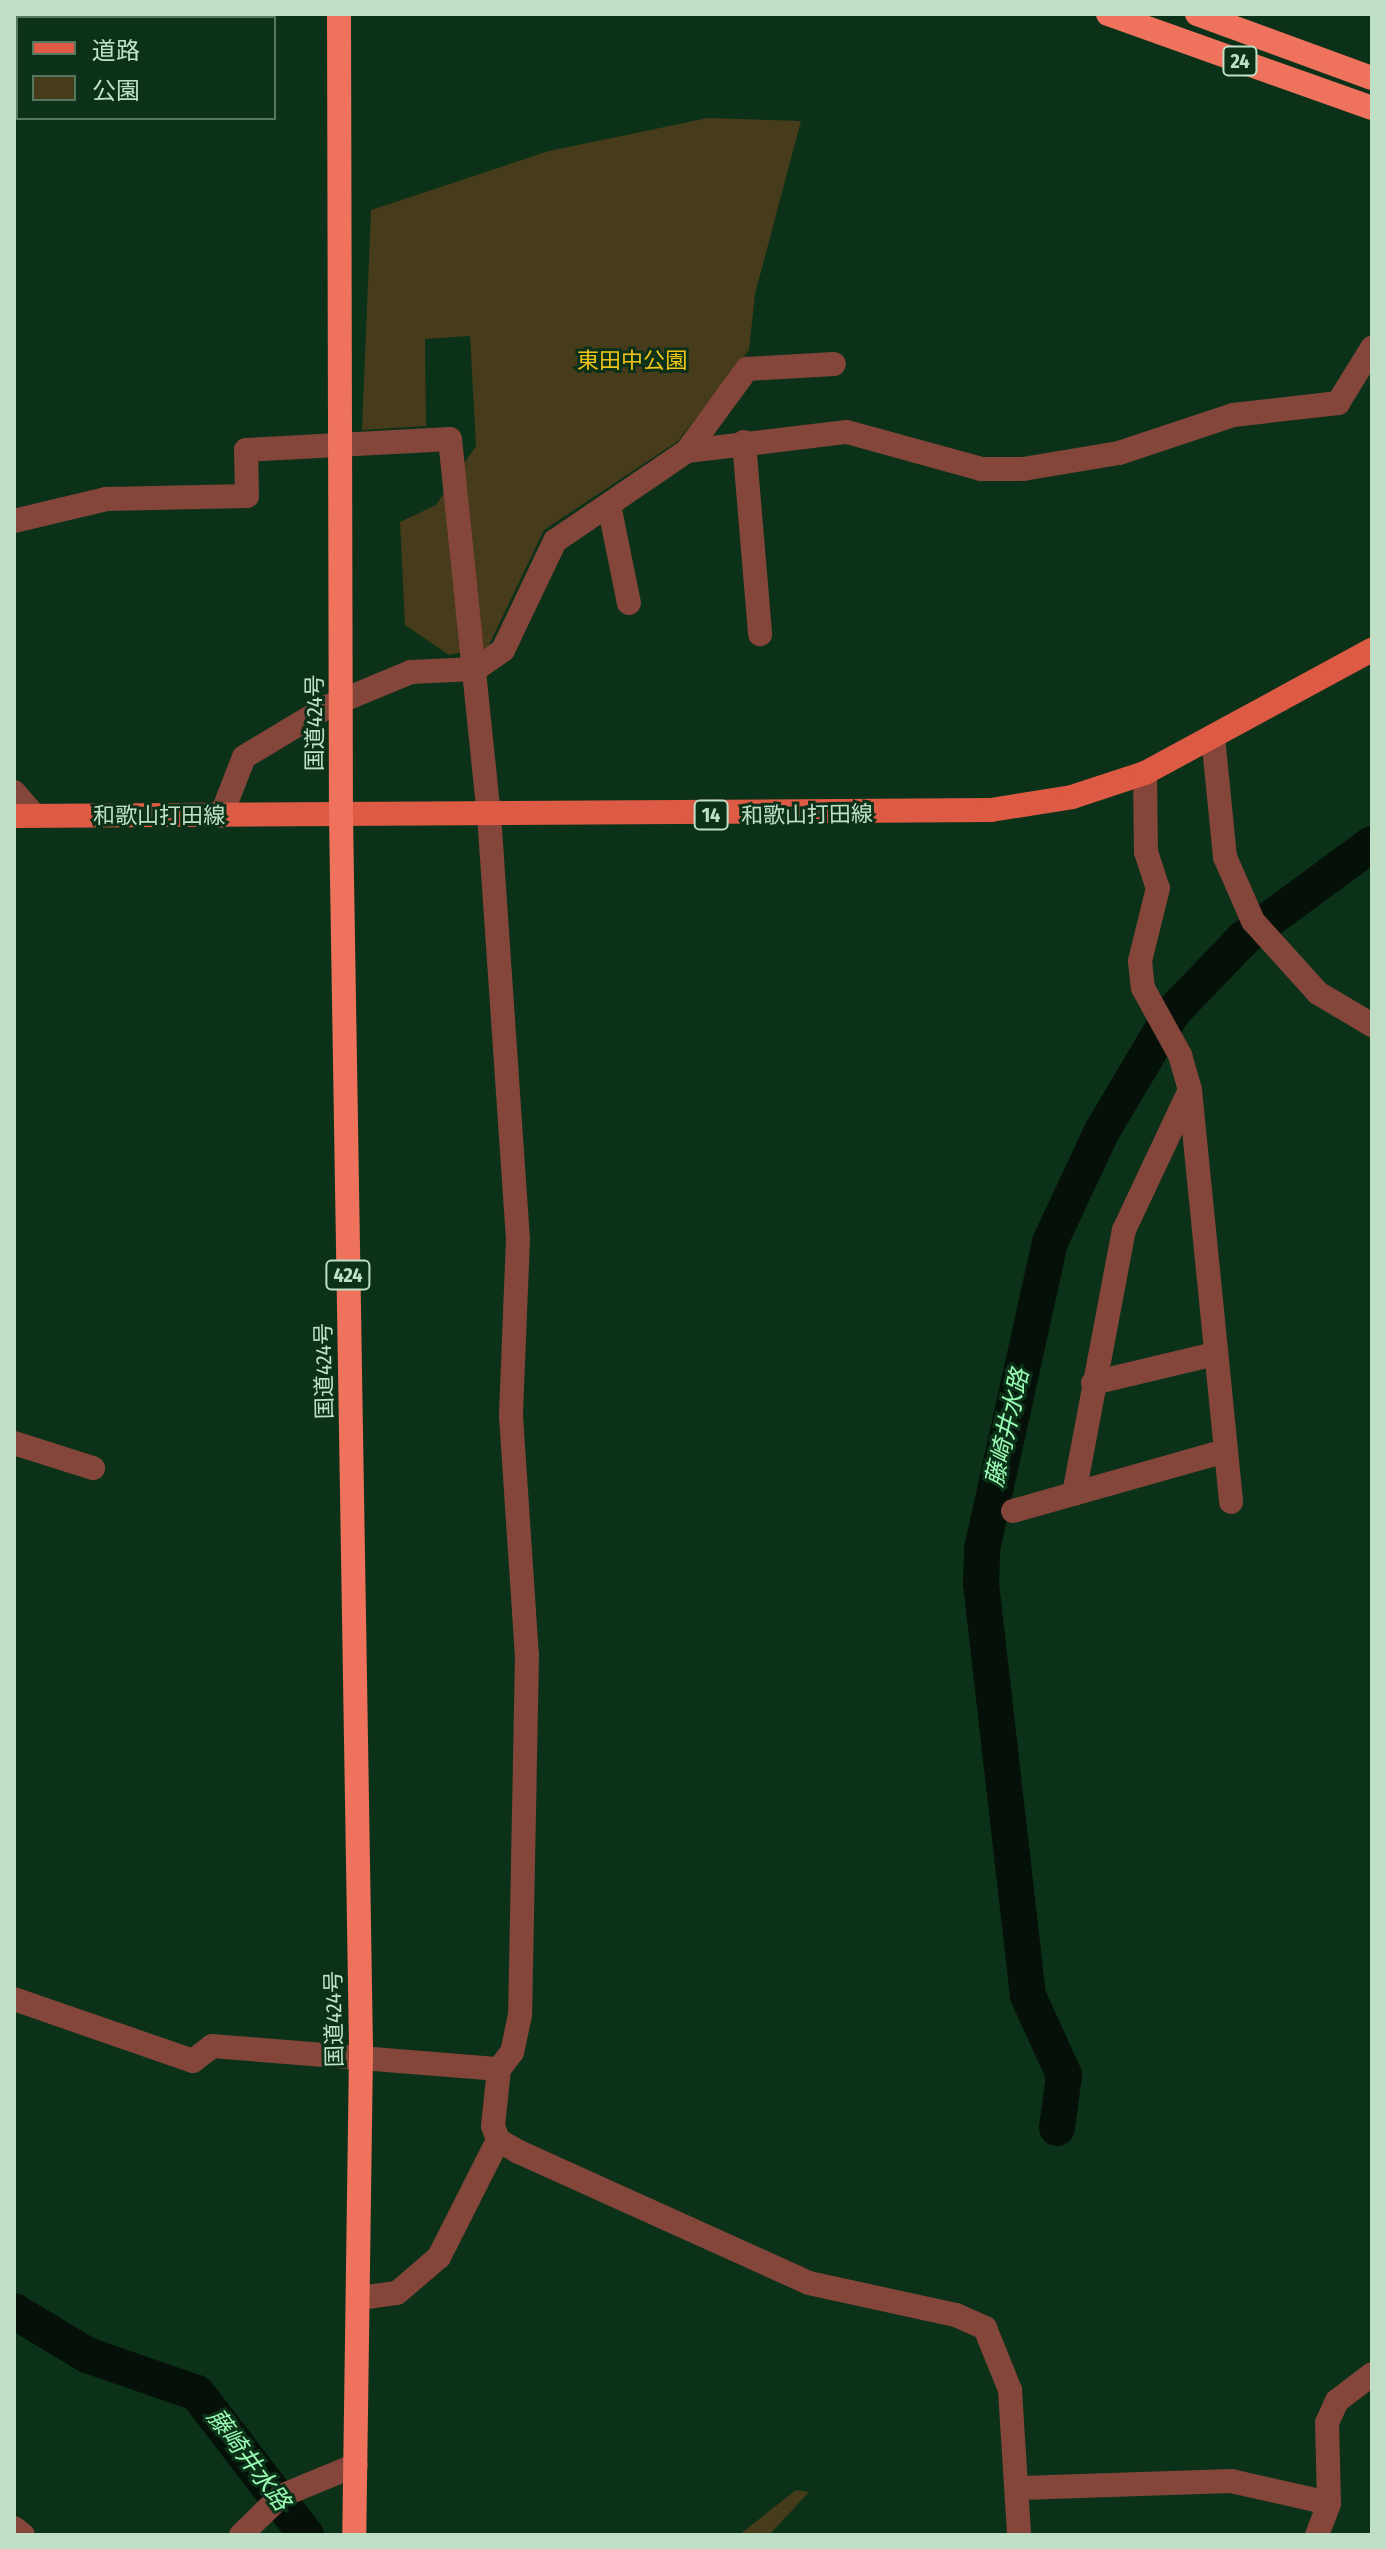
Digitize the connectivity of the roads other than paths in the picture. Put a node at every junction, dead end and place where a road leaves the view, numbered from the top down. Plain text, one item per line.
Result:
1 (339, 14) edge
2 (1108, 14) edge
3 (1197, 14) edge
4 (1372, 78) edge
5 (1372, 108) edge
6 (1372, 348) edge
7 (834, 364) dead end
8 (744, 442) junction
9 (342, 448) junction
10 (687, 451) junction
11 (609, 505) junction
12 (14, 521) edge
13 (629, 603) dead end
14 (760, 634) dead end
15 (1372, 650) edge
16 (476, 669) junction
17 (341, 700) junction
18 (1213, 737) junction
19 (1145, 773) junction
20 (14, 792) edge
21 (489, 814) junction
22 (24, 816) edge
23 (221, 816) junction
24 (341, 816) junction
25 (1372, 1025) edge
26 (1190, 1090) junction
27 (1215, 1354) junction
28 (1093, 1383) junction
29 (14, 1443) edge
30 (1225, 1451) junction
31 (93, 1468) dead end
32 (1074, 1494) junction
33 (1231, 1502) dead end
34 (1013, 1511) dead end
35 (14, 1999) edge
36 (361, 2053) junction
37 (499, 2069) junction
38 (498, 2140) junction
39 (360, 2298) junction
40 (1372, 2374) edge
41 (356, 2465) junction
42 (1021, 2488) junction
43 (1326, 2524) edge
44 (14, 2528) edge
45 (23, 2535) edge
46 (241, 2535) edge
47 (354, 2535) edge
48 (1019, 2535) edge

1 - 9 highway, 国道424号 / 424
2 - 5 highway, 24
3 - 4 highway, 24
6 - 8 street
7 - 10 street
8 - 10 street
8 - 14 street
9 - 12 street
9 - 16 street
9 - 17 highway, 国道424号 / 424
10 - 11 street
11 - 13 street
11 - 16 street
15 - 18 main road, 和歌山打田線 / 14
16 - 17 street
16 - 21 street
17 - 23 street
17 - 24 highway, 国道424号 / 424
18 - 19 main road, 和歌山打田線 / 14
18 - 25 street
19 - 21 main road, 和歌山打田線 / 14
19 - 26 street
20 - 22 street
21 - 24 main road, 和歌山打田線 / 14
21 - 37 street
22 - 23 main road, 和歌山打田線 / 14
23 - 24 main road, 和歌山打田線 / 14
24 - 36 highway, 国道424号 / 424
26 - 27 street
26 - 28 street
27 - 28 street
27 - 30 street
28 - 32 street
29 - 31 street
30 - 32 street
30 - 33 street
32 - 34 street
35 - 36 street
36 - 37 street
36 - 39 highway, 国道424号 / 424
37 - 38 street
38 - 39 street
38 - 42 street
39 - 41 highway, 国道424号 / 424
40 - 43 street
41 - 46 street
41 - 47 highway, 国道424号 / 424
42 - 43 street
42 - 48 street
44 - 45 street

